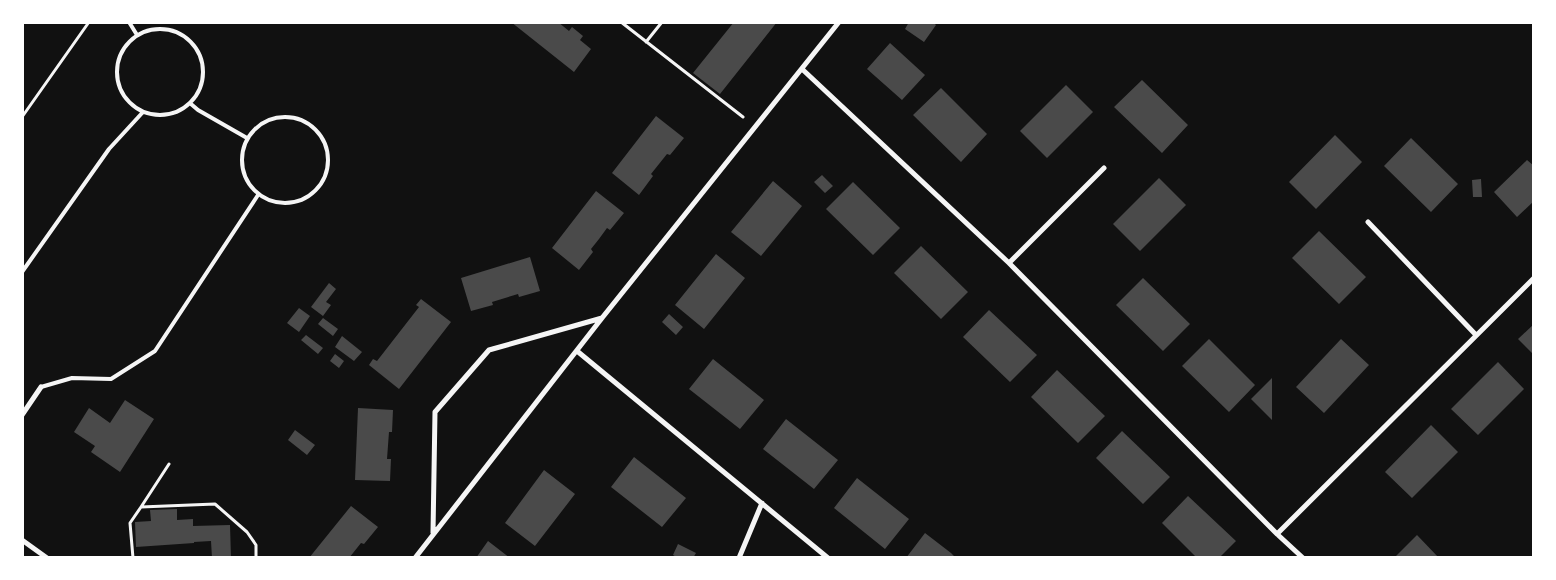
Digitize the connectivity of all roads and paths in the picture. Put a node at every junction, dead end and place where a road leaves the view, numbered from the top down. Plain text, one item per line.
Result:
1 (89, 22) edge
2 (129, 22) edge
3 (621, 22) edge
4 (662, 22) edge
5 (839, 22) edge
6 (137, 35) junction
7 (646, 42) junction
8 (802, 69) junction
9 (191, 104) junction
10 (143, 112) junction
11 (22, 116) edge
12 (756, 127) junction
13 (247, 138) junction
14 (1104, 168) dead end
15 (258, 195) junction
16 (1368, 222) dead end
17 (1009, 263) junction
18 (22, 272) edge
19 (1534, 278) edge
20 (602, 318) junction
21 (1476, 335) junction
22 (576, 351) junction
23 (41, 387) joint
24 (22, 415) edge
25 (169, 464) dead end
26 (762, 503) junction
27 (141, 507) junction
28 (433, 533) junction
29 (1277, 534) junction
30 (22, 540) edge
31 (47, 558) edge
32 (133, 558) edge
33 (256, 558) edge
34 (415, 558) edge
35 (739, 558) edge
36 (828, 558) edge
37 (1303, 558) edge

1 - 11 path
2 - 6 lane
3 - 7 path
4 - 7 path
5 - 8 street
6 - 9 lane
6 - 10 lane
7 - 12 path
8 - 12 street
8 - 17 street
9 - 10 lane
9 - 13 lane
10 - 18 lane
12 - 20 street
13 - 15 lane
13 - 15 lane
14 - 17 street
15 - 23 lane
16 - 21 street
17 - 29 street
19 - 21 street
20 - 22 street
20 - 28 street
21 - 29 street
22 - 26 street
22 - 28 street
23 - 24 street
25 - 27 path
26 - 35 street
26 - 36 street
27 - 32 path
27 - 33 path
28 - 34 street
29 - 37 street
30 - 31 street

